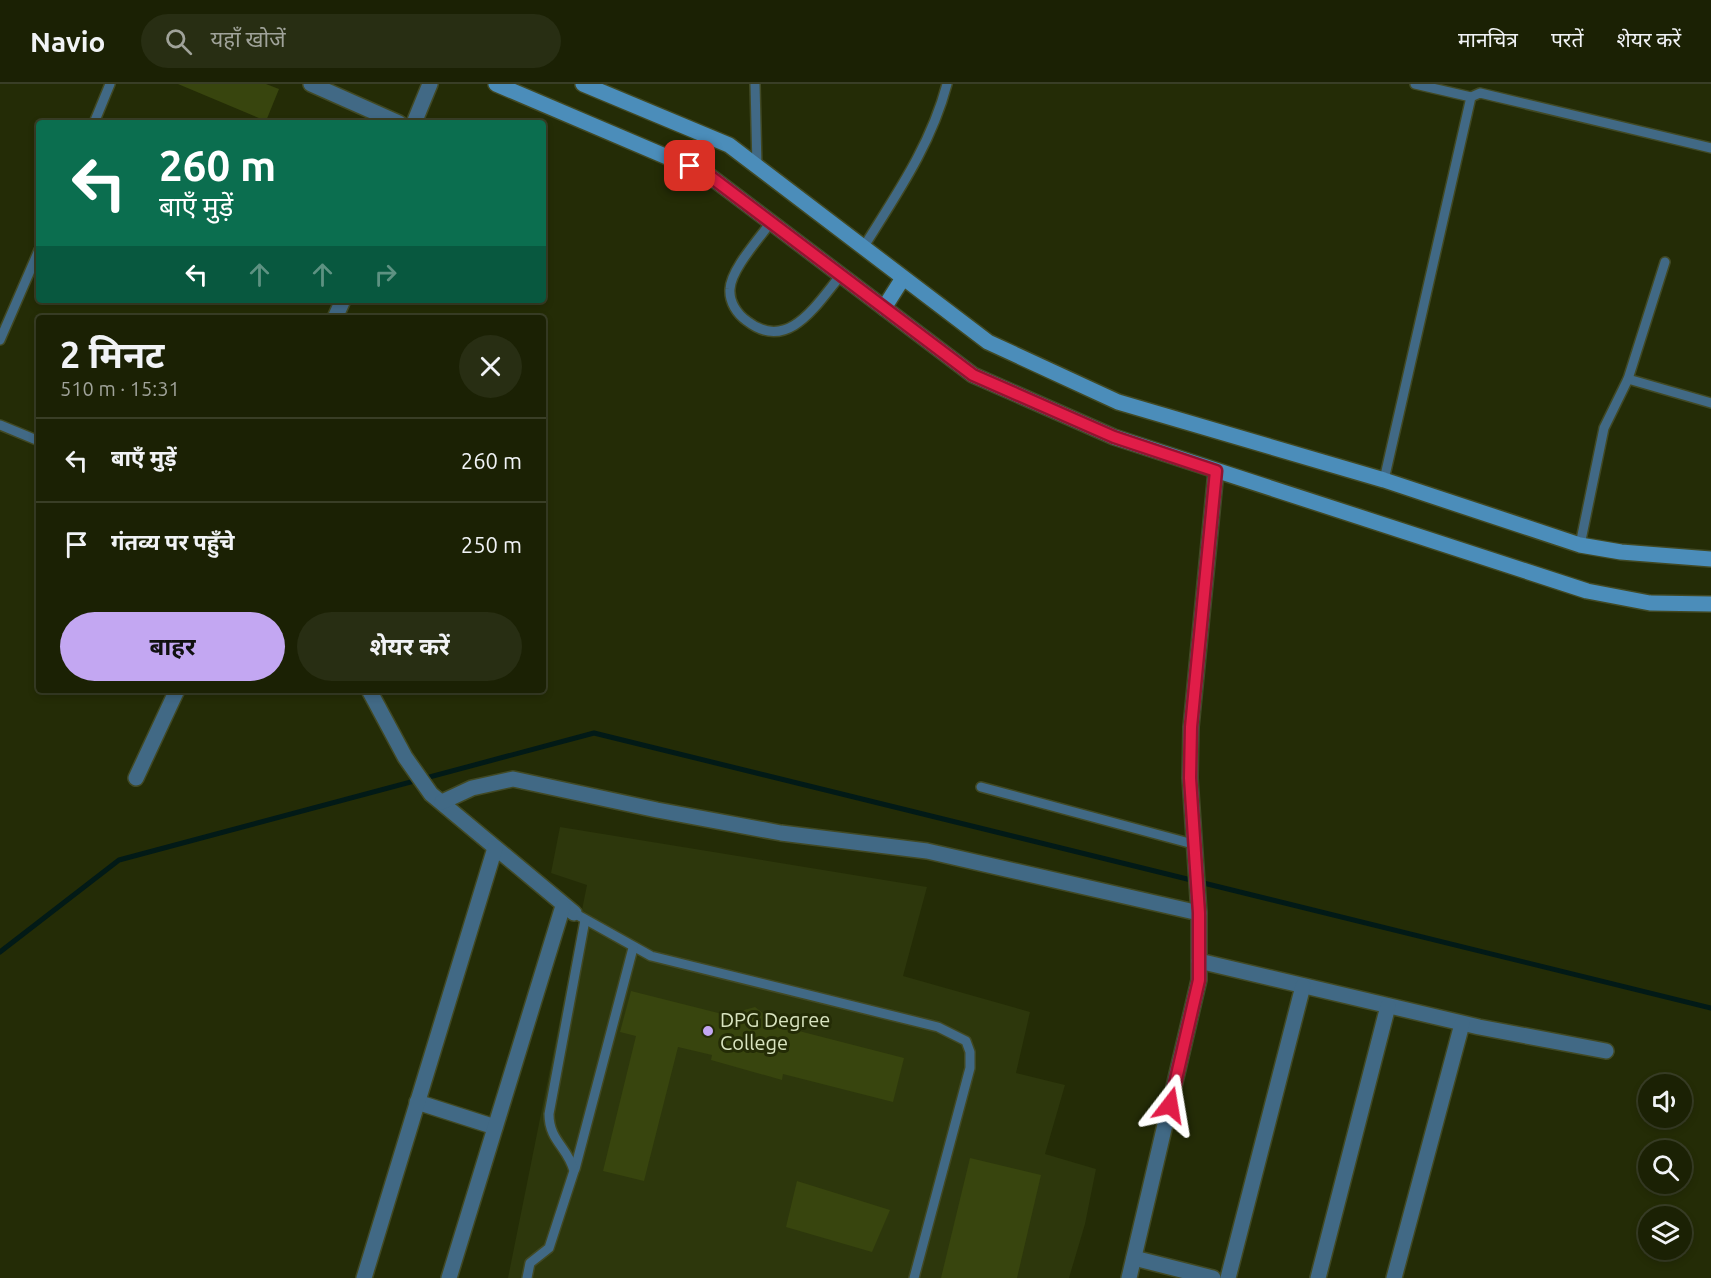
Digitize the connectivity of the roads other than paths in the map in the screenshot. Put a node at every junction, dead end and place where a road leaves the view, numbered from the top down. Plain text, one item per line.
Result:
1 (110, 84) edge
2 (311, 84) edge
3 (430, 84) edge
4 (496, 84) edge
5 (583, 84) edge
6 (755, 84) edge
7 (947, 84) edge
8 (1415, 84) edge
9 (1477, 84) edge
10 (1473, 96) junction
11 (95, 120) edge
12 (392, 120) edge
13 (415, 120) edge
14 (1711, 148) edge
15 (757, 167) junction
16 (771, 222) junction
17 (863, 248) junction
18 (36, 257) edge
19 (1665, 262) dead end
20 (841, 275) junction
21 (903, 278) junction
22 (884, 308) junction
23 (0, 340) edge
24 (1628, 379) junction
25 (1711, 403) edge
26 (0, 425) edge
27 (36, 440) edge
28 (1216, 471) junction
29 (1384, 480) junction
30 (1580, 544) junction
31 (1711, 559) edge
32 (1711, 604) edge
33 (176, 693) edge
34 (371, 693) edge
35 (136, 777) dead end
36 (981, 787) dead end
37 (436, 798) junction
38 (1193, 844) junction
39 (495, 848) junction
40 (574, 913) junction
41 (1199, 913) junction
42 (633, 948) junction
43 (1199, 961) junction
44 (1303, 986) junction
45 (1388, 1006) junction
46 (1462, 1024) junction
47 (1606, 1051) dead end
48 (417, 1102) junction
49 (495, 1127) junction
50 (574, 1171) junction
51 (1134, 1258) junction
52 (364, 1278) edge
53 (449, 1278) edge
54 (527, 1278) edge
55 (914, 1278) edge
56 (1129, 1278) edge
57 (1213, 1278) edge
58 (1228, 1278) edge
59 (1318, 1278) edge
60 (1394, 1278) edge

1 - 11 lane
2 - 12 street
3 - 13 street
4 - 16 main road
5 - 15 main road
6 - 15 lane
7 - 17 lane
8 - 10 lane
9 - 10 lane
10 - 14 lane
10 - 29 lane
15 - 17 main road
16 - 20 main road
16 - 20 lane
17 - 21 main road
18 - 23 lane
19 - 24 lane
20 - 22 main road
21 - 22 main road
21 - 29 main road
22 - 28 main road
24 - 25 lane
24 - 30 lane
26 - 27 lane
28 - 32 main road
28 - 38 street
29 - 30 main road
30 - 31 main road
33 - 35 street
34 - 37 street
36 - 38 lane
37 - 39 street
37 - 41 street
38 - 41 street
39 - 40 street
39 - 48 street
40 - 42 lane
40 - 49 street
40 - 50 lane
41 - 43 street
42 - 50 lane
42 - 55 lane
43 - 44 street
43 - 51 street
44 - 45 street
44 - 58 street
45 - 46 street
45 - 59 street
46 - 47 street
46 - 60 street
48 - 49 street
48 - 52 street
49 - 53 street
50 - 54 lane
51 - 56 street
51 - 57 street

